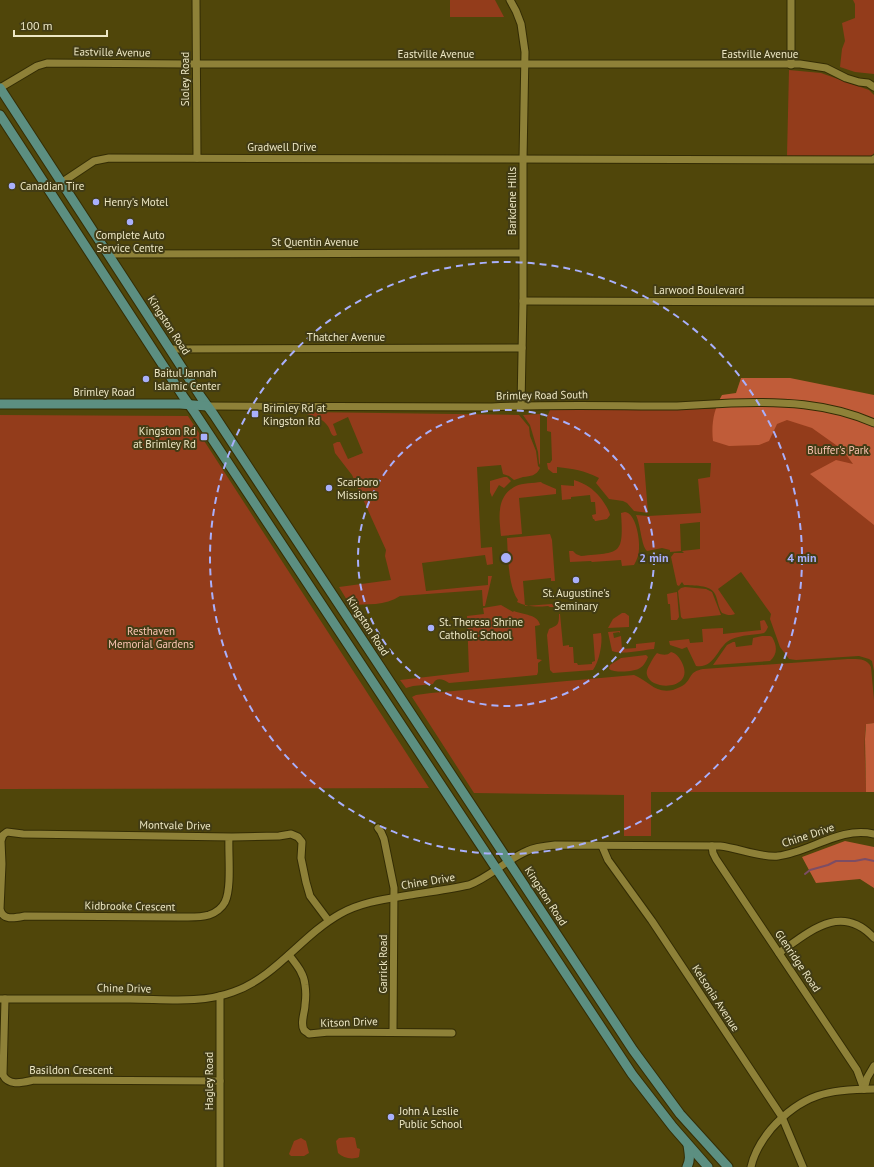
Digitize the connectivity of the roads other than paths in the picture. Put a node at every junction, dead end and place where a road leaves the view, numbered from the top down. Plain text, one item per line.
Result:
1 (196, 0) edge
2 (510, 0) edge
3 (791, 0) edge
4 (196, 64) junction
5 (525, 65) junction
6 (791, 65) junction
7 (874, 87) edge
8 (0, 88) edge
9 (0, 115) edge
10 (197, 158) junction
11 (523, 158) junction
12 (874, 159) edge
13 (62, 182) junction
14 (49, 190) junction
15 (522, 253) junction
16 (108, 254) junction
17 (523, 301) junction
18 (874, 302) edge
19 (522, 348) junction
20 (170, 349) junction
21 (0, 404) edge
22 (189, 405) junction
23 (207, 406) junction
24 (522, 406) junction
25 (874, 423) edge
26 (378, 828) dead end
27 (874, 834) edge
28 (229, 837) junction
29 (602, 846) junction
30 (712, 846) junction
31 (509, 861) junction
32 (497, 869) junction
33 (1, 878) edge
34 (394, 897) junction
35 (328, 920) junction
36 (874, 938) edge
37 (779, 953) junction
38 (289, 955) junction
39 (220, 996) junction
40 (2, 999) edge
41 (393, 1032) junction
42 (452, 1033) dead end
43 (874, 1066) edge
44 (220, 1081) junction
45 (864, 1089) junction
46 (874, 1090) edge
47 (782, 1117) junction
48 (688, 1145) junction
49 (220, 1167) edge
50 (687, 1167) edge
51 (708, 1167) edge
52 (728, 1167) edge
53 (751, 1167) edge
54 (803, 1167) edge

1 - 4 street, Sloley Road
2 - 5 street, Barkdene Hills
3 - 6 street
4 - 5 street, Eastville Avenue
4 - 8 street, Eastville Avenue
4 - 10 street, Sloley Road
5 - 6 street, Eastville Avenue
5 - 11 street, Barkdene Hills
6 - 7 street, Eastville Avenue
8 - 13 main road, Kingston Road
9 - 14 main road
10 - 11 street, Gradwell Drive
10 - 13 street, Gradwell Drive
11 - 12 street
11 - 15 street, Barkdene Hills
13 - 14 street, Gradwell Drive
13 - 16 main road, Kingston Road
14 - 22 main road
15 - 16 street, St Quentin Avenue
15 - 17 street, Barkdene Hills
16 - 20 main road, Kingston Road
17 - 18 street, Larwood Boulevard
17 - 19 street, Barkdene Hills
19 - 20 street, Thatcher Avenue
19 - 24 street, Barkdene Hills
20 - 23 main road, Kingston Road
21 - 22 main road, Brimley Road
22 - 23 main road, Brimley Road
22 - 32 main road
23 - 24 street, Brimley Road South
23 - 31 main road, Kingston Road
24 - 25 street, Brimley Road South
26 - 34 street, Garrick Road
27 - 30 street, Chine Drive
28 - 33 street, Montvale Drive
28 - 33 street, Kidbrooke Crescent
28 - 35 street, Montvale Drive
29 - 30 street, Chine Drive
29 - 31 street, Chine Drive
29 - 47 street, Kelsonia Avenue
30 - 37 street, Glenridge Road
31 - 32 street, Chine Drive
31 - 52 main road, Kingston Road
32 - 34 street, Chine Drive
32 - 48 main road
34 - 35 street, Chine Drive
34 - 41 street, Garrick Road
35 - 38 street, Chine Drive
36 - 37 street
37 - 45 street, Glenridge Road
38 - 39 street, Chine Drive
38 - 41 street, Kitson Drive
39 - 40 street, Chine Drive
39 - 44 street, Hagley Road
40 - 44 street, Basildon Crescent
41 - 42 street, Kitson Drive
43 - 45 street
44 - 49 street, Hagley Road
45 - 46 street
45 - 47 street
47 - 53 street
47 - 54 street, Kelsonia Avenue
48 - 50 main road
48 - 51 main road

